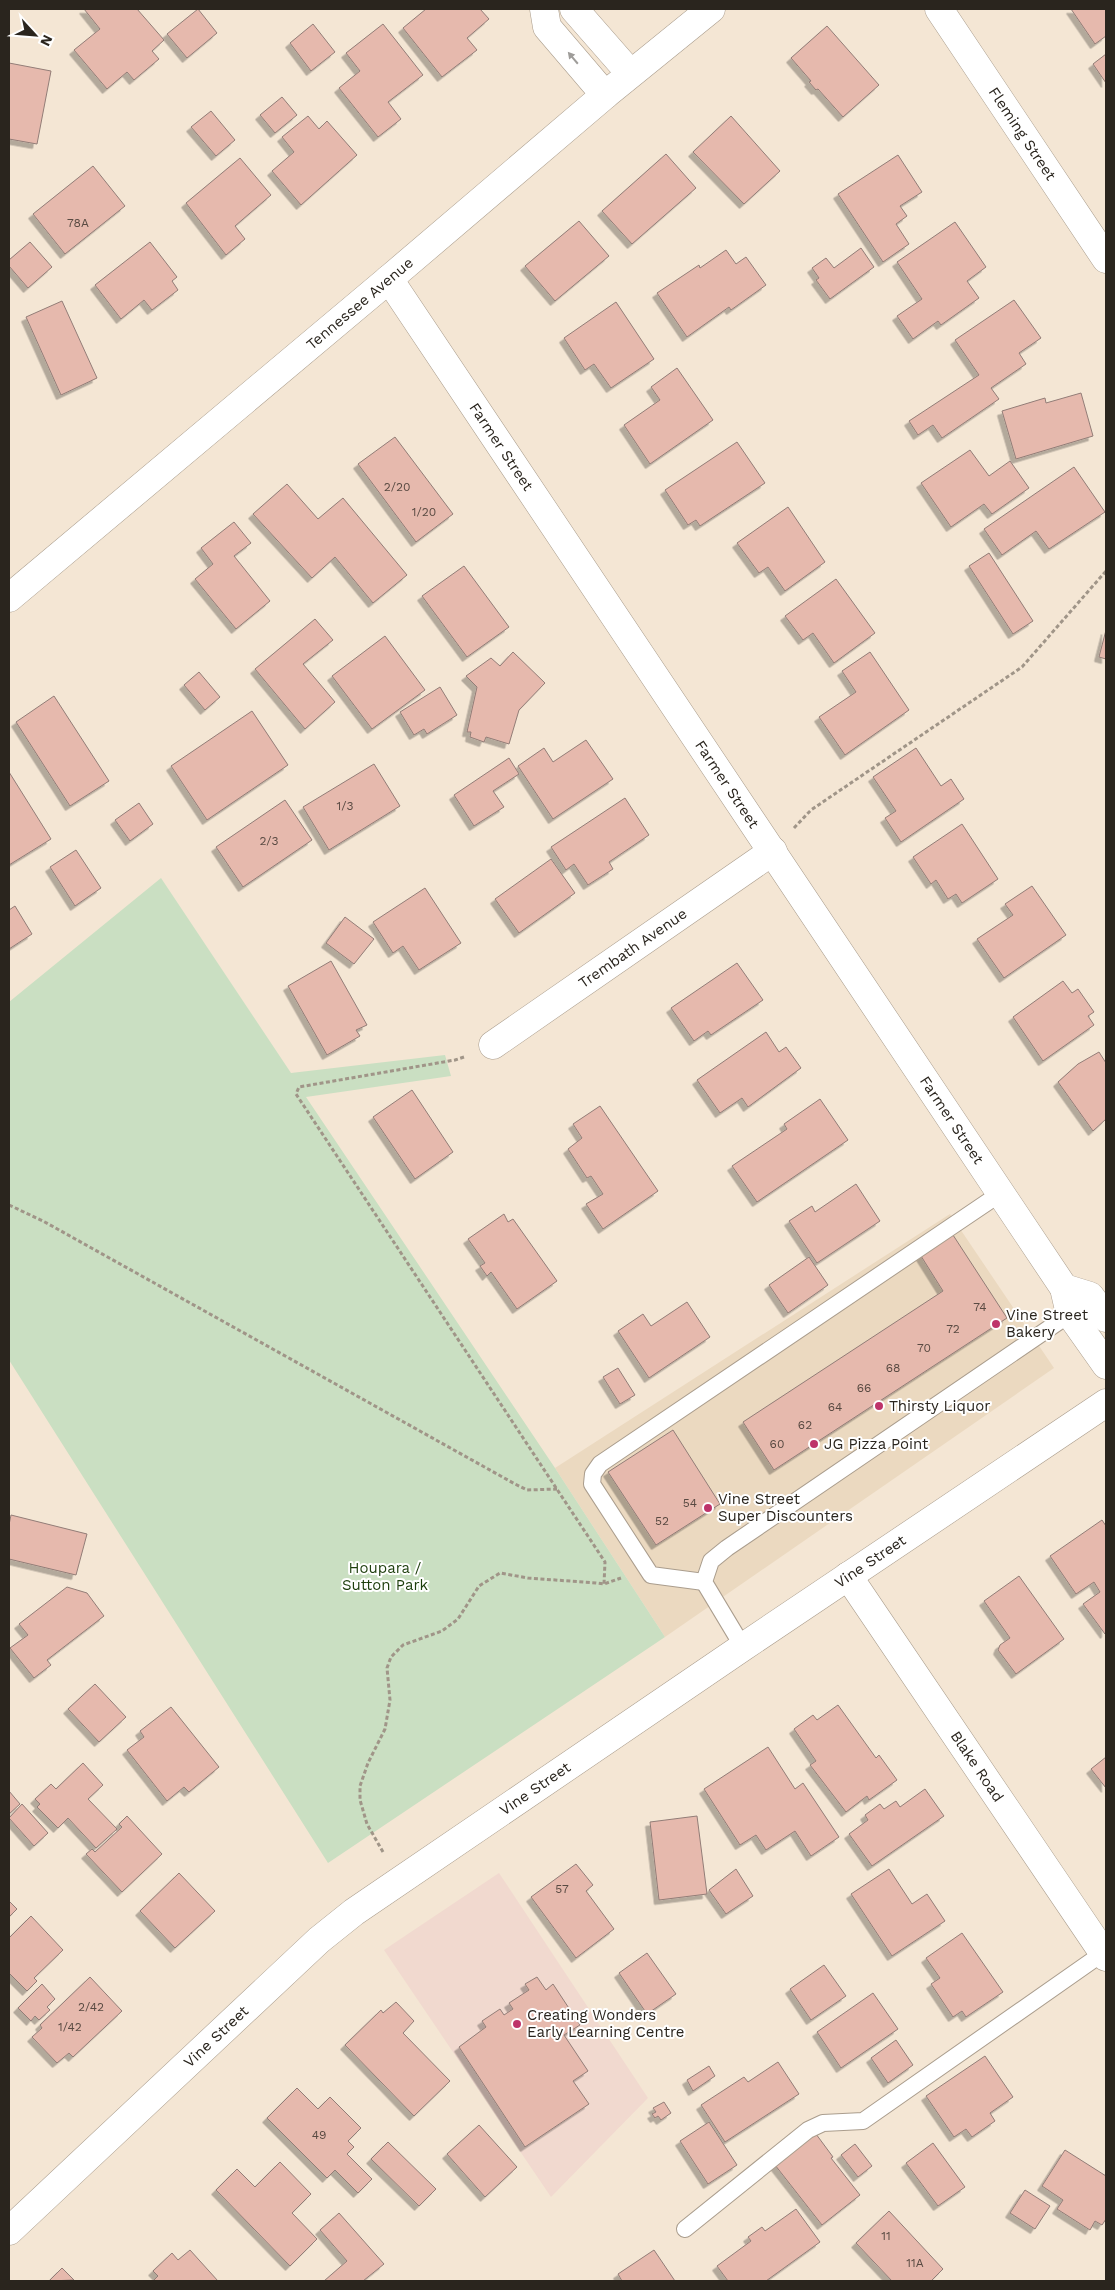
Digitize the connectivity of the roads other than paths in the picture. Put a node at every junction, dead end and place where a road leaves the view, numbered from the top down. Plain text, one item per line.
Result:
1 (544, 9) edge
2 (574, 9) edge
3 (710, 9) edge
4 (939, 9) edge
5 (630, 73) junction
6 (605, 95) junction
7 (1106, 260) edge
8 (389, 280) junction
9 (9, 598) edge
10 (773, 851) junction
11 (493, 1046) road end
12 (1001, 1192) junction
13 (1067, 1301) junction
14 (1106, 1318) edge
15 (1106, 1365) edge
16 (1106, 1403) edge
17 (848, 1576) junction
18 (704, 1582) junction
19 (743, 1647) junction
20 (1104, 1955) edge
21 (685, 2229) dead end
22 (9, 2231) edge

6 -> 1 street
2 - 5 street
3 - 5 street, Tennessee Avenue
4 - 7 street, Fleming Street
5 - 6 street, Tennessee Avenue
6 - 8 street, Tennessee Avenue
8 - 9 street, Tennessee Avenue
8 - 10 street, Farmer Street
10 - 11 street, Trembath Avenue
10 - 12 street, Farmer Street
12 - 13 street, Farmer Street
12 - 18 lane
13 - 14 street
13 - 15 street, Farmer Street
13 - 18 lane
16 - 17 street, Vine Street
17 - 19 street, Vine Street
17 - 20 street, Blake Road
18 - 19 lane
19 - 22 street, Vine Street
20 - 21 lane

